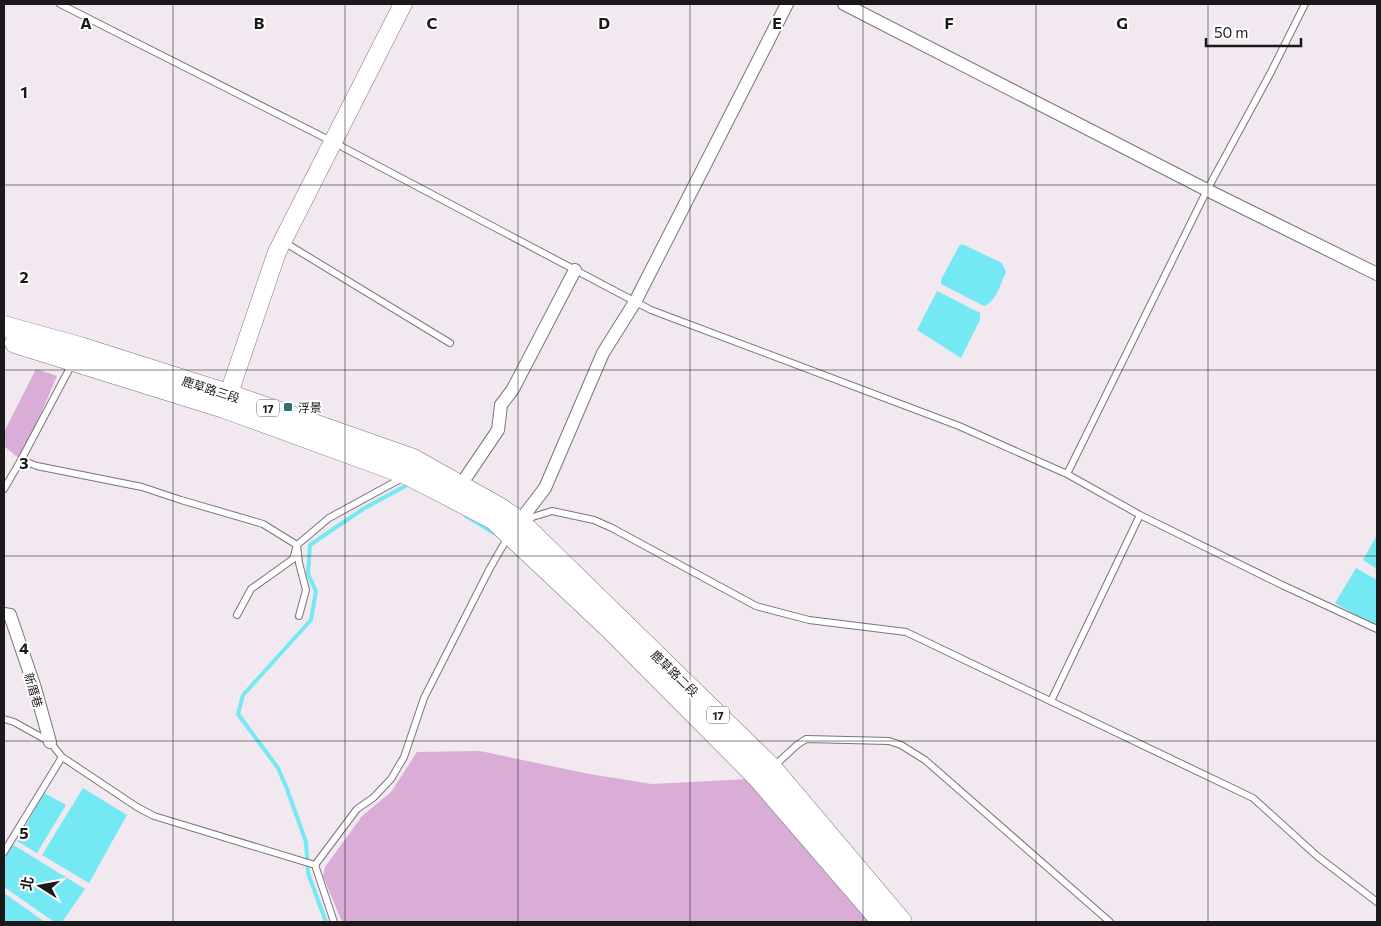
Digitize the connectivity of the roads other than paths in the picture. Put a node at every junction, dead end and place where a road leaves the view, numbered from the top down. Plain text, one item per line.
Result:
1 (60, 4) edge
2 (402, 4) edge
3 (786, 4) edge
4 (844, 4) edge
5 (1305, 4) edge
6 (332, 142) junction
7 (1207, 190) junction
8 (283, 241) junction
9 (575, 270) junction
10 (1377, 274) edge
11 (635, 302) junction
12 (4, 326) edge
13 (4, 340) edge
14 (450, 343) dead end
15 (77, 354) junction
16 (226, 401) junction
17 (21, 460) junction
18 (411, 467) junction
19 (1067, 474) junction
20 (460, 486) junction
21 (4, 489) edge
22 (1140, 515) junction
23 (514, 528) junction
24 (297, 545) junction
25 (4, 614) edge
26 (237, 614) dead end
27 (299, 616) dead end
28 (1377, 629) edge
29 (1051, 701) junction
30 (4, 719) edge
31 (50, 742) junction
32 (62, 758) junction
33 (772, 768) junction
34 (4, 852) edge
35 (315, 865) junction
36 (1377, 902) edge
37 (334, 922) edge
38 (882, 922) edge
39 (902, 922) edge
40 (1110, 922) edge

1 - 6 lane
2 - 6 street
3 - 11 street
4 - 7 street
5 - 7 lane
6 - 8 street
6 - 9 lane
7 - 10 street
7 - 19 lane
8 - 14 lane
8 - 16 street
9 - 11 lane
9 - 20 street
11 - 19 lane
11 - 23 street
12 - 15 main road, 鹿草路三段 / 17
13 - 15 main road, 鹿草路三段 / 17
15 - 16 main road, 鹿草路三段 / 17
15 - 17 lane
16 - 18 main road, 鹿草路三段 / 17
17 - 21 lane
17 - 24 lane
18 - 20 main road, 鹿草路三段 / 17
18 - 23 main road, 鹿草路三段 / 17
18 - 24 lane
19 - 22 lane
20 - 23 main road, 鹿草路三段 / 17
22 - 28 lane
22 - 29 lane
23 - 29 lane
23 - 33 main road, 鹿草路二段 / 17
23 - 35 lane
23 - 38 main road, 鹿草路二段 / 17
24 - 26 lane
24 - 27 lane
25 - 31 street, 新厝巷
29 - 36 lane
30 - 31 lane
31 - 32 lane
32 - 34 lane
32 - 35 lane
33 - 39 main road, 鹿草路二段 / 17
33 - 40 lane
35 - 37 lane

